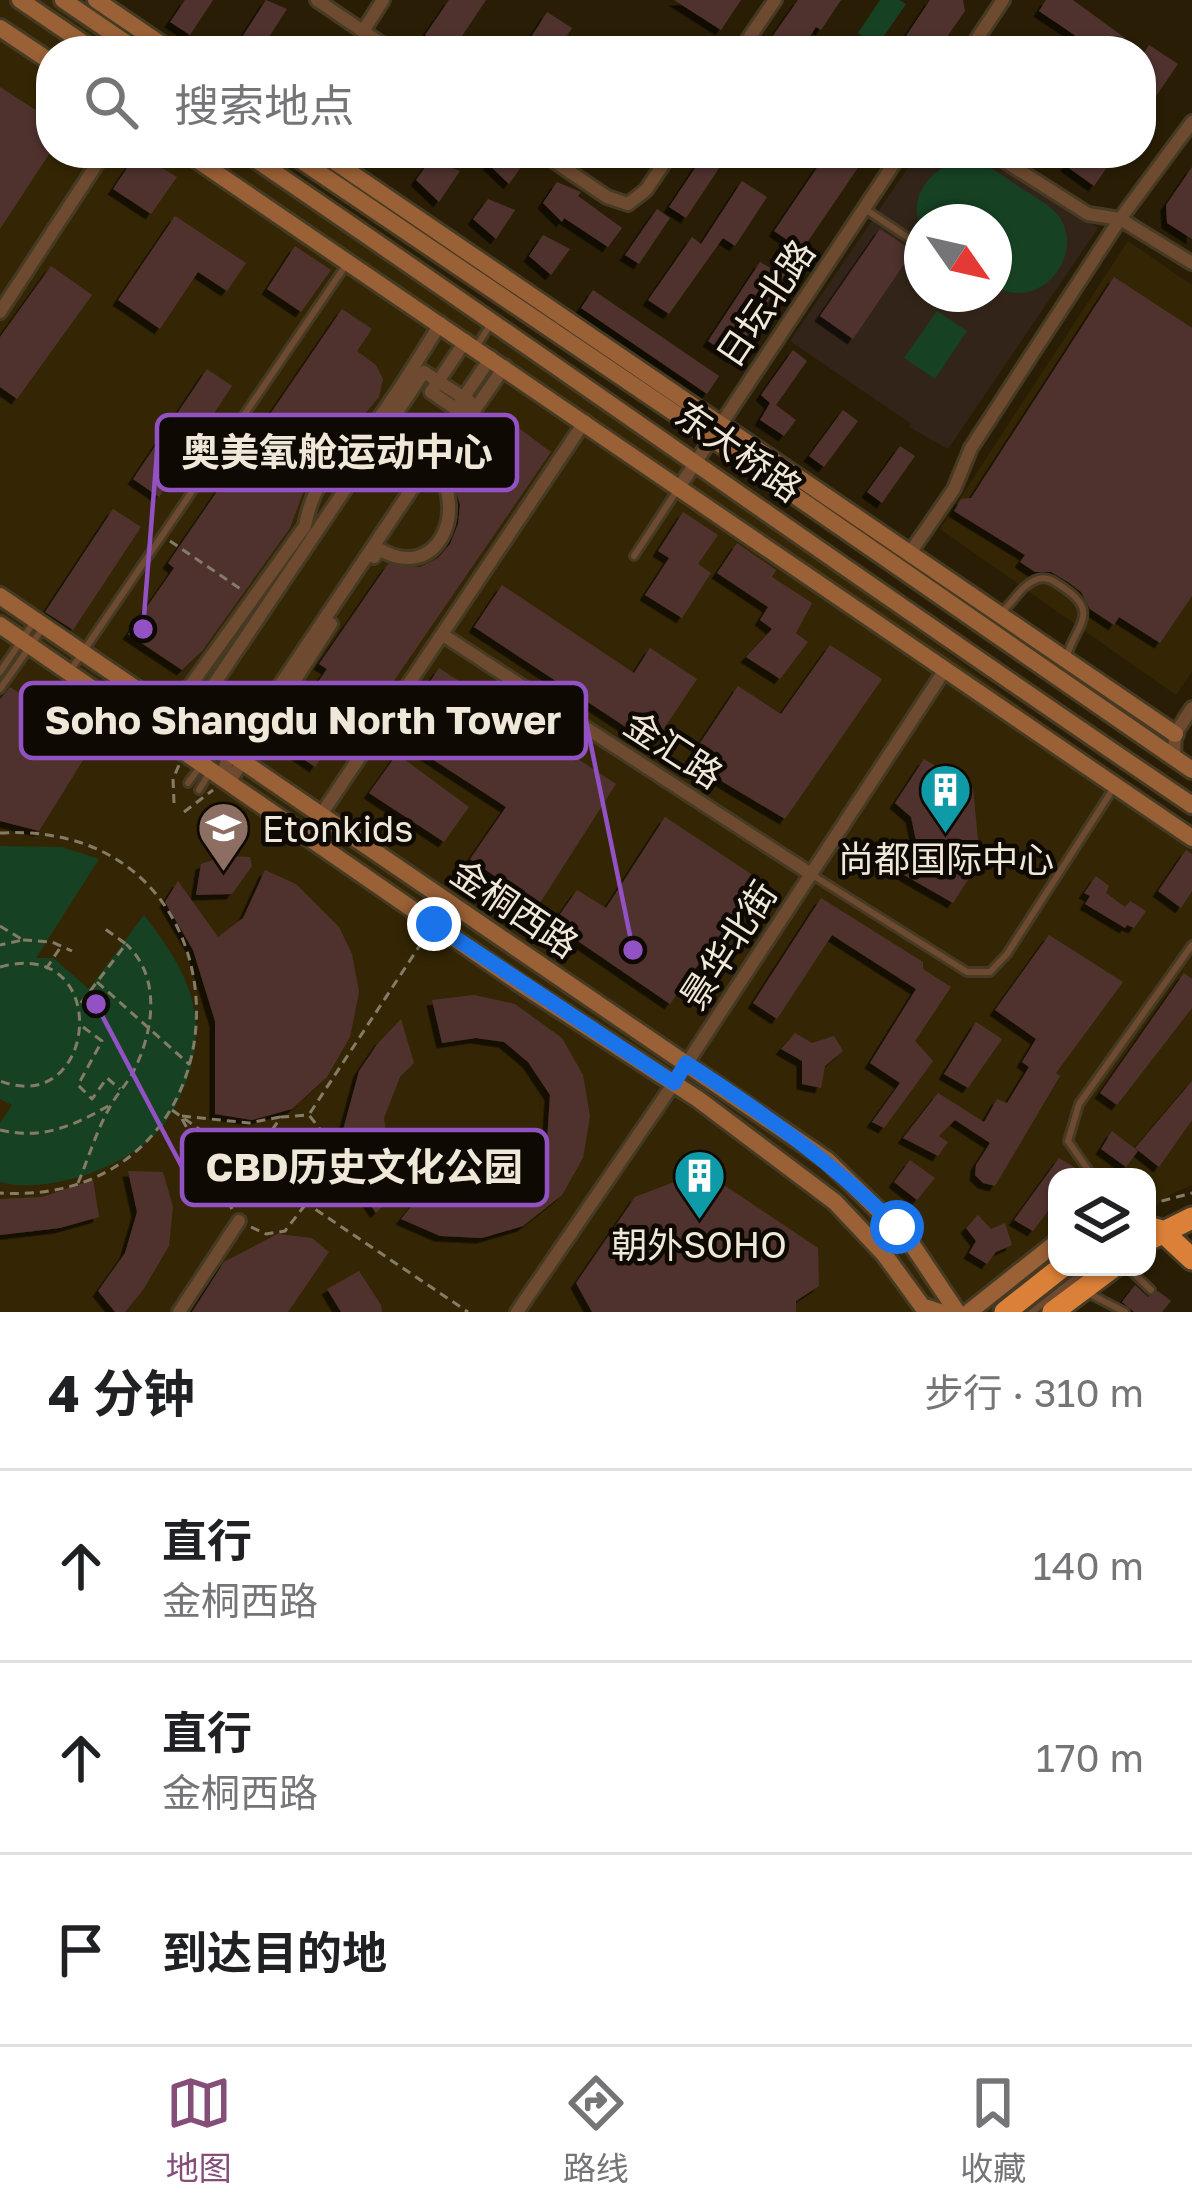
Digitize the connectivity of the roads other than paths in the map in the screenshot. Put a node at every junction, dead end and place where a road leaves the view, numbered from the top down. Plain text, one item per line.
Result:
1 (20, 0) edge
2 (63, 0) edge
3 (96, 0) edge
4 (317, 0) edge
5 (383, 0) edge
6 (775, 0) edge
7 (1003, 0) edge
8 (0, 28) edge
9 (363, 31) junction
10 (73, 36) edge
11 (116, 36) edge
12 (149, 36) edge
13 (370, 36) edge
14 (750, 36) edge
15 (979, 36) edge
16 (36, 52) edge
17 (1192, 122) edge
18 (94, 168) edge
19 (210, 168) edge
20 (268, 168) edge
21 (313, 168) edge
22 (343, 168) edge
23 (564, 168) edge
24 (661, 168) edge
25 (891, 168) edge
26 (1016, 168) edge
27 (864, 208) junction
28 (1120, 219) junction
29 (904, 235) edge
30 (349, 261) junction
31 (1192, 263) edge
32 (0, 312) edge
33 (493, 321) junction
34 (441, 323) junction
35 (485, 353) junction
36 (439, 381) junction
37 (464, 398) junction
38 (585, 421) junction
39 (716, 430) junction
40 (696, 460) junction
41 (680, 485) junction
42 (910, 554) junction
43 (634, 556) dead end
44 (858, 576) junction
45 (0, 596) edge
46 (999, 614) junction
47 (872, 617) junction
48 (40, 623) junction
49 (0, 625) edge
50 (443, 635) junction
51 (26, 643) junction
52 (82, 652) junction
53 (1066, 660) junction
54 (946, 668) junction
55 (0, 672) edge
56 (68, 674) junction
57 (0, 689) edge
58 (175, 707) dead end
59 (1192, 708) edge
60 (202, 725) junction
61 (1174, 734) junction
62 (236, 751) junction
63 (184, 753) junction
64 (1174, 758) junction
65 (1192, 770) edge
66 (215, 775) junction
67 (188, 783) dead end
68 (1115, 786) junction
69 (199, 790) dead end
70 (1192, 805) edge
71 (321, 815) junction
72 (306, 837) junction
73 (1192, 838) edge
74 (811, 874) junction
75 (1192, 945) edge
76 (686, 1063) junction
77 (674, 1083) junction
78 (1087, 1168) edge
79 (1192, 1217) edge
80 (239, 1221) road end
81 (1156, 1230) edge
82 (1156, 1236) edge
83 (1048, 1249) edge
84 (1192, 1259) edge
85 (1051, 1276) edge
86 (1078, 1276) edge
87 (1101, 1276) edge
88 (1136, 1276) edge
89 (1082, 1290) junction
90 (1150, 1290) dead end
91 (179, 1312) edge
92 (517, 1312) edge
93 (940, 1312) edge
94 (957, 1312) edge
95 (969, 1312) edge
96 (1005, 1312) edge
97 (1032, 1312) edge
98 (1053, 1312) edge
99 (1125, 1312) edge

1 - 10 main road
2 - 11 main road
3 - 12 main road
4 - 9 street
5 - 9 street
6 - 14 street
7 - 15 street
8 - 16 main road
9 - 13 street
17 - 28 street
18 - 32 street
19 - 30 main road
20 - 33 main road, 东大桥路
21 - 39 main road, 东大桥路
22 - 39 main road
23 - 24 street
25 - 27 street, 日坛北路
26 - 28 street
27 - 29 lane
27 - 39 street, 日坛北路
28 - 31 street
28 - 42 street
30 - 34 main road
30 - 52 lane
33 - 35 lane
33 - 40 main road, 东大桥路
34 - 35 main road
34 - 58 street
35 - 36 street
35 - 37 street
35 - 38 main road
35 - 62 street
36 - 37 street
36 - 60 street
37 - 62 street
38 - 41 main road
38 - 50 street
39 - 40 street, 日坛北路
39 - 42 main road
39 - 64 main road, 东大桥路
40 - 41 street, 日坛北路
40 - 44 main road, 东大桥路
41 - 43 lane
41 - 47 main road
42 - 46 main road
44 - 47 main road
44 - 70 main road, 东大桥路
45 - 48 main road, 金桐西路
46 - 53 main road
46 - 53 lane
47 - 54 main road
48 - 51 lane
48 - 52 main road, 金桐西路
49 - 51 main road, 金桐西路
50 - 71 street
50 - 74 street, 金汇路
51 - 55 lane
51 - 56 main road, 金桐西路
51 - 57 lane
52 - 56 lane
52 - 60 main road, 金桐西路
53 - 61 main road
54 - 68 main road
54 - 74 street, 景华北街
56 - 63 main road, 金桐西路
59 - 61 street
60 - 62 main road, 金桐西路
60 - 62 street
60 - 63 street
61 - 64 street
62 - 66 street
62 - 71 main road, 金桐西路
63 - 66 main road, 金桐西路
64 - 65 main road, 东大桥路
66 - 67 lane
66 - 69 lane
66 - 72 main road, 金桐西路
68 - 73 main road
68 - 74 lane
71 - 72 street
71 - 76 main road, 金桐西路
72 - 77 main road, 金桐西路
74 - 76 street, 景华北街
75 - 78 lane
76 - 77 street, 景华北街
76 - 94 main road, 金桐西路
77 - 92 street, 景华北街
77 - 93 main road, 金桐西路
79 - 81 highway
80 - 91 street
82 - 84 highway
83 - 95 main road
85 - 96 highway
86 - 97 lane
87 - 89 highway
88 - 90 lane
89 - 98 highway
89 - 99 lane

